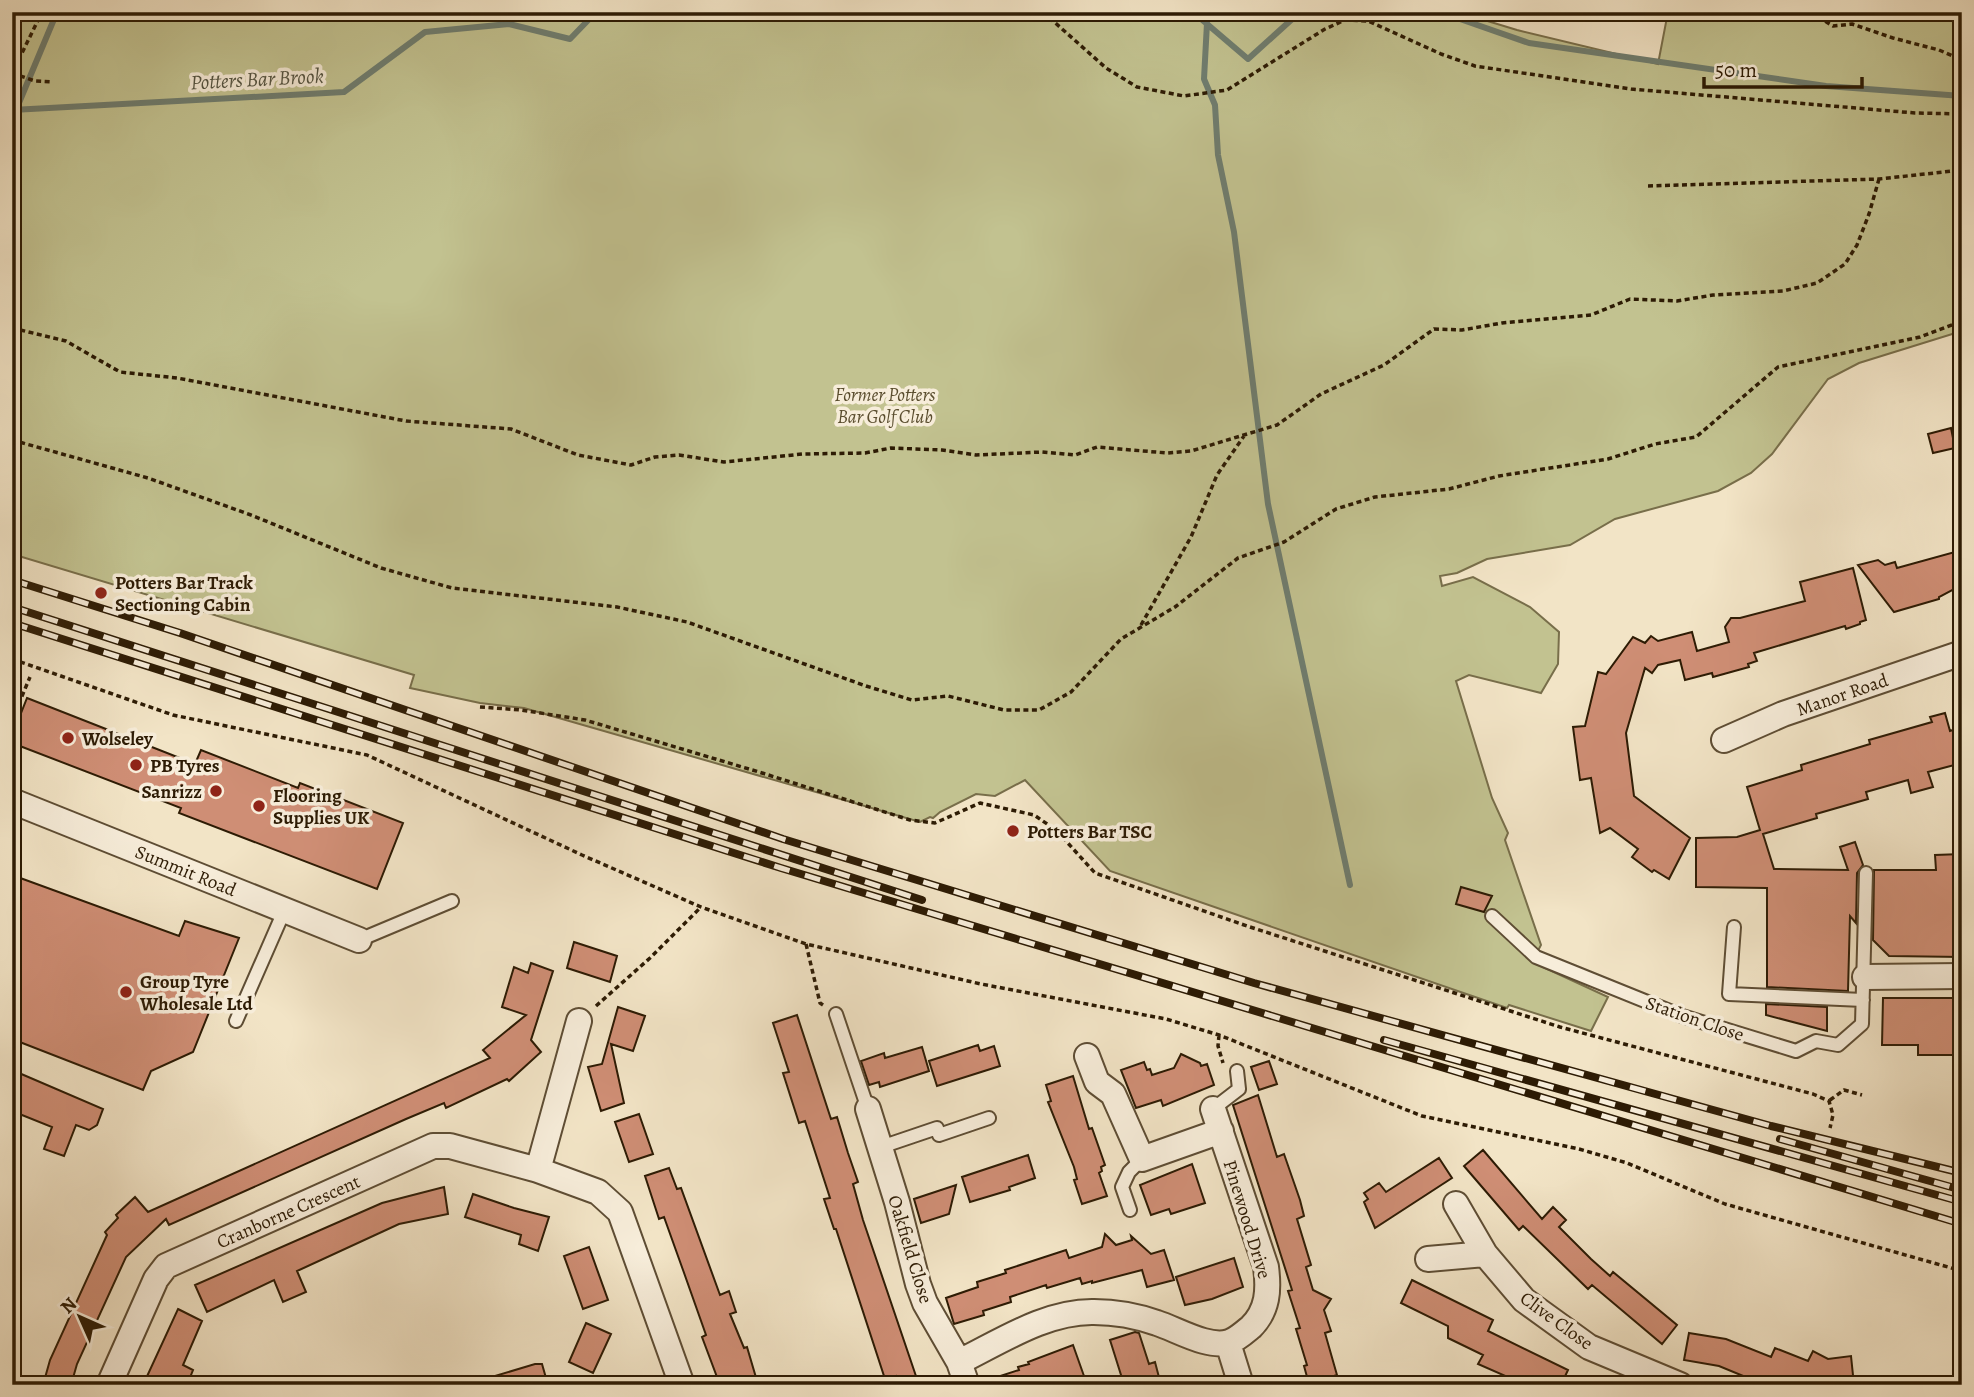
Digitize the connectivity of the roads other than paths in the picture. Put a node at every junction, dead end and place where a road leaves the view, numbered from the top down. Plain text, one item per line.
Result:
1 (1962, 653) edge
2 (1724, 740) dead end
3 (12, 801) edge
4 (1866, 873) dead end
5 (452, 901) dead end
6 (285, 909) junction
7 (1492, 916) dead end
8 (1734, 927) dead end
9 (359, 940) joint
10 (1962, 976) edge
11 (1864, 989) junction
12 (836, 1014) road end
13 (236, 1021) dead end
14 (579, 1021) road end
15 (1087, 1056) dead end
16 (1237, 1071) dead end
17 (868, 1109) joint
18 (989, 1118) dead end
19 (1217, 1120) junction
20 (881, 1147) junction
21 (1142, 1159) junction
22 (538, 1170) junction
23 (1456, 1204) dead end
24 (1130, 1210) dead end
25 (1485, 1254) junction
26 (1428, 1259) dead end
27 (1228, 1343) junction
28 (963, 1374) edge
29 (109, 1385) edge
30 (681, 1385) edge
31 (1241, 1385) edge
32 (1680, 1385) edge

1 - 2 street, Manor Road
3 - 6 street, Summit Road
4 - 11 lane, Station Close
5 - 9 lane
6 - 9 street, Summit Road
6 - 13 lane
7 - 11 lane, Station Close
8 - 11 lane
10 - 11 street
12 - 17 lane
14 - 22 street
15 - 21 street
16 - 19 lane
17 - 20 street, Oakfield Close
18 - 20 lane
19 - 21 street
19 - 27 street, Pinewood Drive
20 - 28 street, Oakfield Close
21 - 24 lane
22 - 29 street, Cranborne Crescent
22 - 30 street, Cranborne Crescent
23 - 25 street, Clive Close
25 - 26 street
25 - 32 street, Clive Close
27 - 28 street
27 - 31 street

